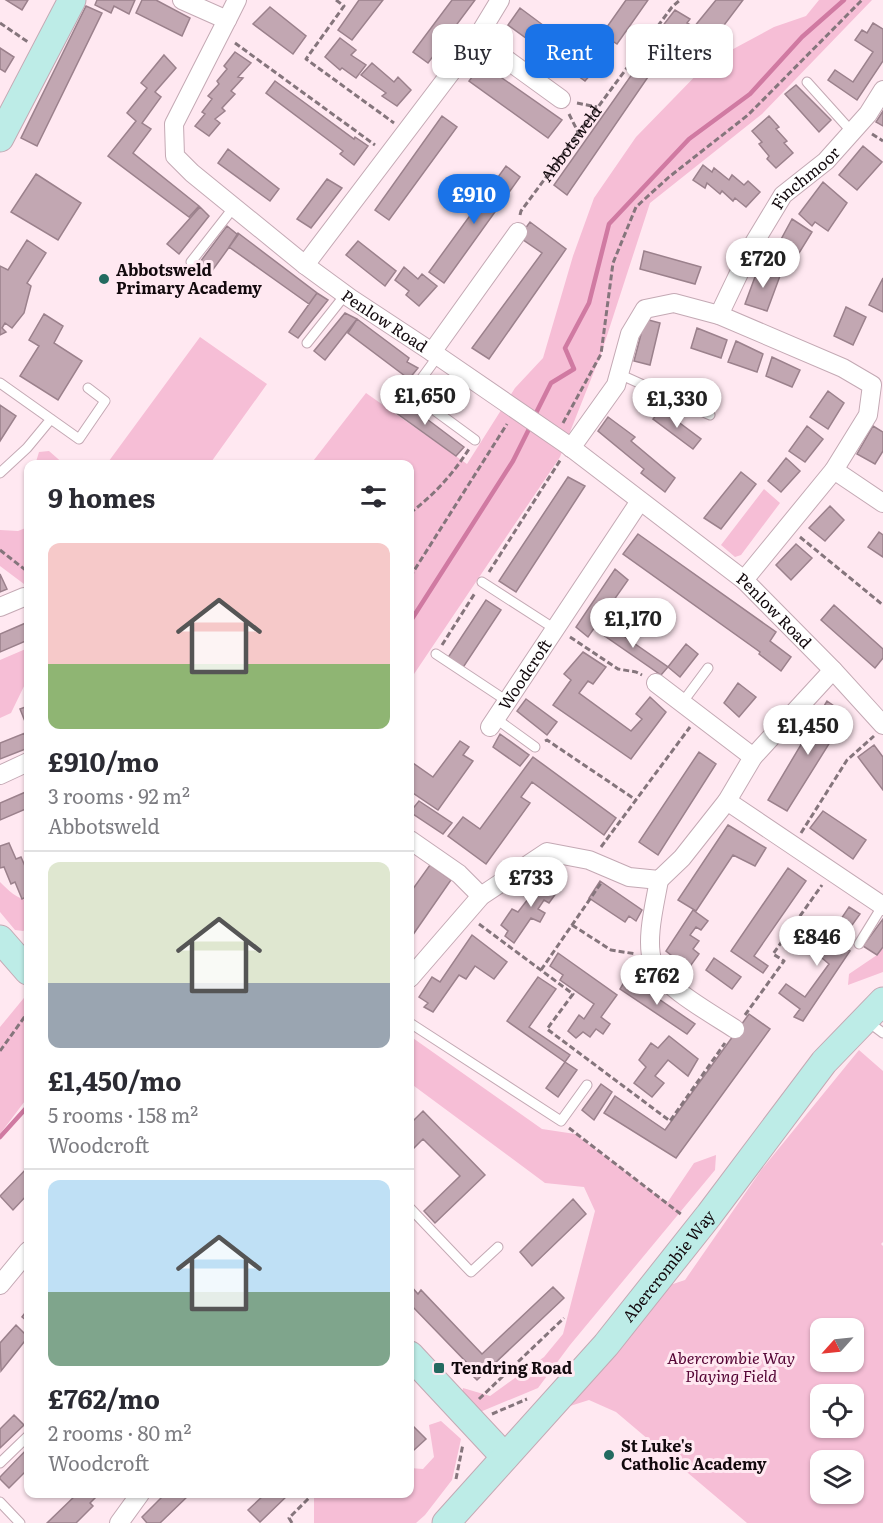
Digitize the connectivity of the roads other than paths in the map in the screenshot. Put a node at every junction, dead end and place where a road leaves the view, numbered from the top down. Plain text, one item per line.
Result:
1 (72, 0) edge
2 (182, 0) edge
3 (237, 0) edge
4 (500, 0) edge
5 (485, 24) edge
6 (224, 26) junction
7 (513, 64) edge
8 (447, 78) edge
9 (807, 82) dead end
10 (883, 90) edge
11 (561, 99) road end
12 (852, 132) junction
13 (0, 138) edge
14 (234, 207) junction
15 (518, 232) road end
16 (191, 262) dead end
17 (305, 265) junction
18 (345, 295) junction
19 (719, 315) junction
20 (307, 343) dead end
21 (435, 354) junction
22 (619, 374) junction
23 (878, 380) edge
24 (0, 383) edge
25 (88, 388) dead end
26 (710, 415) dead end
27 (51, 419) junction
28 (475, 440) road end
29 (565, 444) junction
30 (834, 470) junction
31 (0, 473) edge
32 (640, 501) junction
33 (883, 503) edge
34 (744, 580) junction
35 (482, 582) road end
36 (24, 597) dead end
37 (0, 607) edge
38 (555, 628) junction
39 (436, 654) road end
40 (708, 668) dead end
41 (833, 670) junction
42 (656, 683) road end
43 (507, 701) junction
44 (682, 703) junction
45 (492, 723) joint
46 (881, 729) edge
47 (535, 747) road end
48 (753, 757) junction
49 (24, 764) edge
50 (0, 775) edge
51 (727, 801) junction
52 (414, 843) edge
53 (658, 880) junction
54 (481, 896) junction
55 (883, 905) edge
56 (0, 939) edge
57 (859, 944) dead end
58 (24, 965) edge
59 (414, 973) edge
60 (877, 1018) edge
61 (414, 1026) edge
62 (735, 1029) road end
63 (587, 1085) dead end
64 (414, 1212) edge
65 (498, 1247) dead end
66 (24, 1256) edge
67 (0, 1285) edge
68 (414, 1362) edge
69 (24, 1440) edge
70 (505, 1457) junction
71 (0, 1463) edge
72 (137, 1498) edge
73 (0, 1502) edge
74 (20, 1523) edge
75 (119, 1523) edge
76 (446, 1523) edge

1 - 13 street
2 - 6 street
3 - 6 street
4 - 5 street
6 - 14 street, Penlow Road
7 - 11 street, Abbotsweld
8 - 17 street
9 - 12 lane
10 - 12 street, Finchmoor
12 - 19 street, Finchmoor
14 - 16 lane
14 - 17 street, Penlow Road
15 - 21 street
17 - 18 street, Penlow Road
18 - 20 lane
18 - 21 street, Penlow Road
19 - 22 street
19 - 23 street
21 - 28 lane
21 - 29 street, Penlow Road
22 - 26 lane
22 - 29 street
23 - 30 street
24 - 27 lane
25 - 27 lane
27 - 31 lane
29 - 32 street, Penlow Road
30 - 33 street
30 - 34 street
32 - 34 street, Penlow Road
32 - 38 street, Woodcroft
34 - 41 street, Penlow Road
35 - 38 lane
36 - 37 street
38 - 43 street, Woodcroft
39 - 43 lane
40 - 44 lane
41 - 46 street, Penlow Road
41 - 48 street
42 - 44 street
43 - 45 street, Woodcroft
44 - 48 street
45 - 47 lane
48 - 51 street
49 - 50 street
51 - 53 street
51 - 55 street
52 - 54 street
53 - 54 street
53 - 62 street
54 - 59 street
55 - 57 lane
56 - 58 street
60 - 70 street, Abercrombie Way
61 - 63 lane
64 - 65 lane
66 - 67 street
68 - 70 street
69 - 71 lane
70 - 76 street, Abercrombie Way
72 - 75 street
73 - 74 lane

